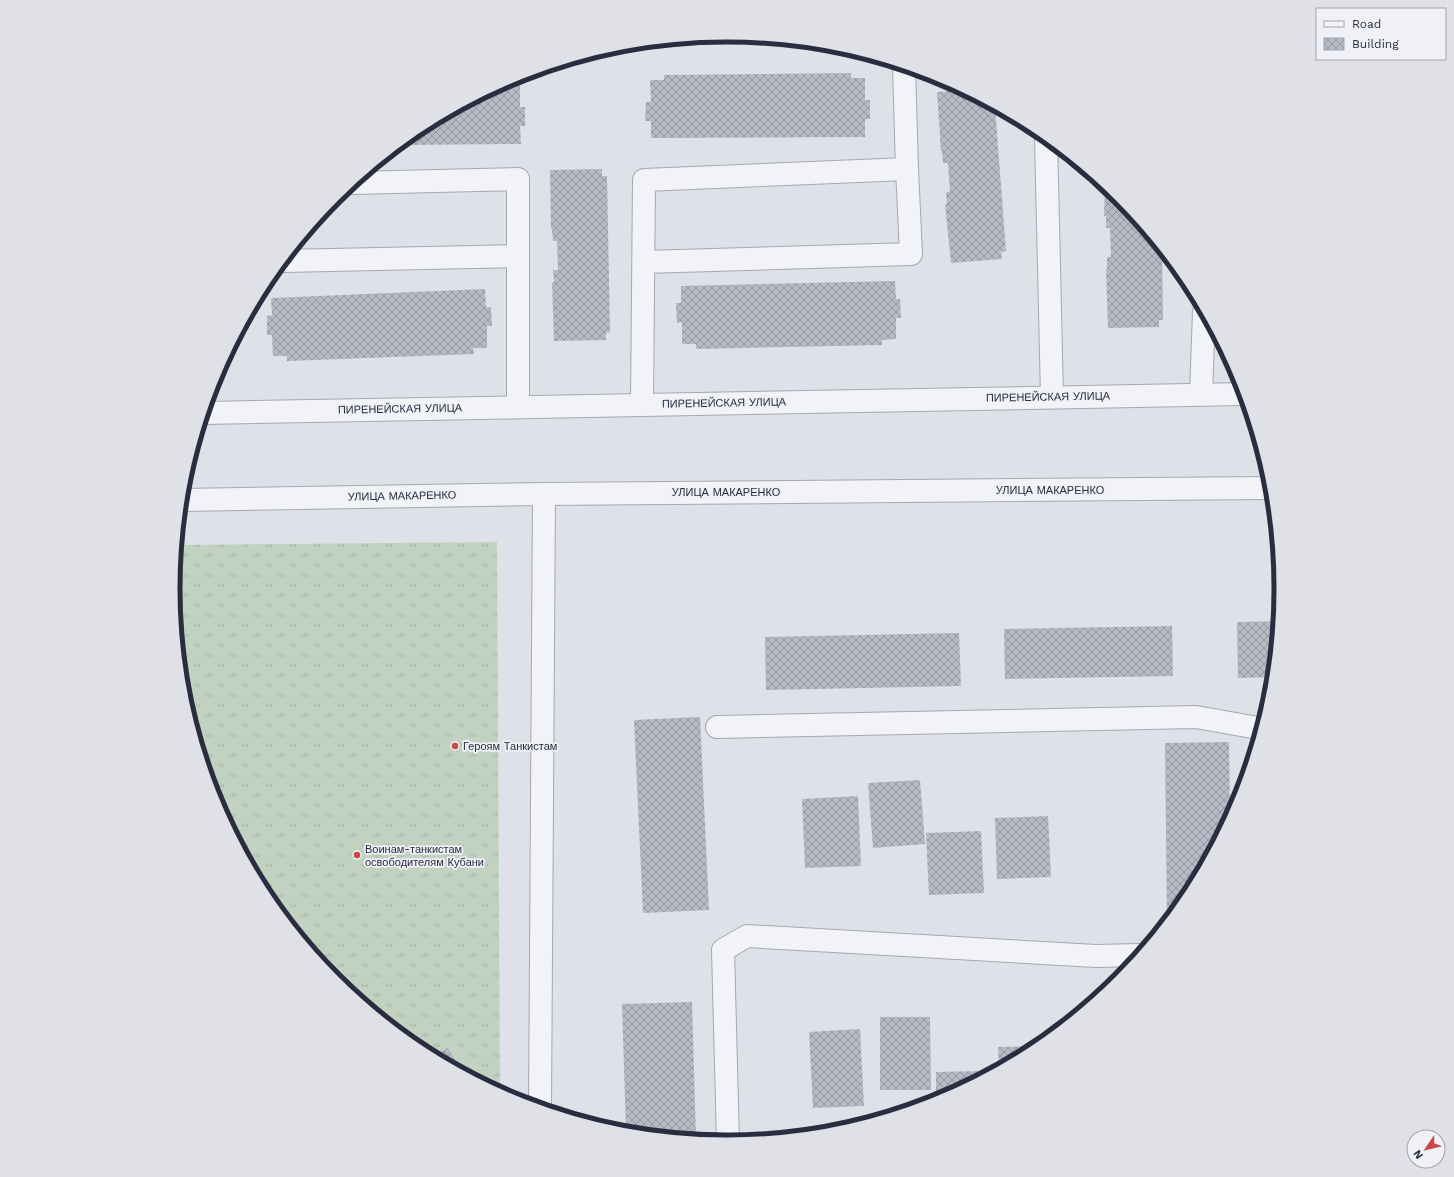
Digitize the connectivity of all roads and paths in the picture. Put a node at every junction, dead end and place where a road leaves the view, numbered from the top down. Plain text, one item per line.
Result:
1 (904, 71) edge
2 (1046, 145) edge
3 (907, 169) junction
4 (362, 183) edge
5 (518, 256) junction
6 (290, 261) edge
7 (644, 262) junction
8 (1204, 322) edge
9 (1201, 394) junction
10 (1237, 394) edge
11 (1052, 397) junction
12 (642, 405) junction
13 (518, 407) junction
14 (210, 413) edge
15 (1264, 488) edge
16 (544, 494) junction
17 (188, 500) edge
18 (717, 727) dead end
19 (1255, 730) edge
20 (1132, 955) edge
21 (540, 1102) edge
22 (728, 1135) edge

1 - 3 street
2 - 11 street
3 - 7 street
3 - 7 street
4 - 5 street
5 - 6 street
5 - 13 street
7 - 12 street
8 - 9 street
9 - 10 street, ПИРЕНЕЙСКАЯ УЛИЦА
9 - 11 street, ПИРЕНЕЙСКАЯ УЛИЦА
11 - 12 street, ПИРЕНЕЙСКАЯ УЛИЦА
12 - 13 street, ПИРЕНЕЙСКАЯ УЛИЦА
13 - 14 street, ПИРЕНЕЙСКАЯ УЛИЦА
15 - 16 street, УЛИЦА МАКАРЕНКО
16 - 17 street, УЛИЦА МАКАРЕНКО
16 - 21 street
18 - 19 street
20 - 22 street

